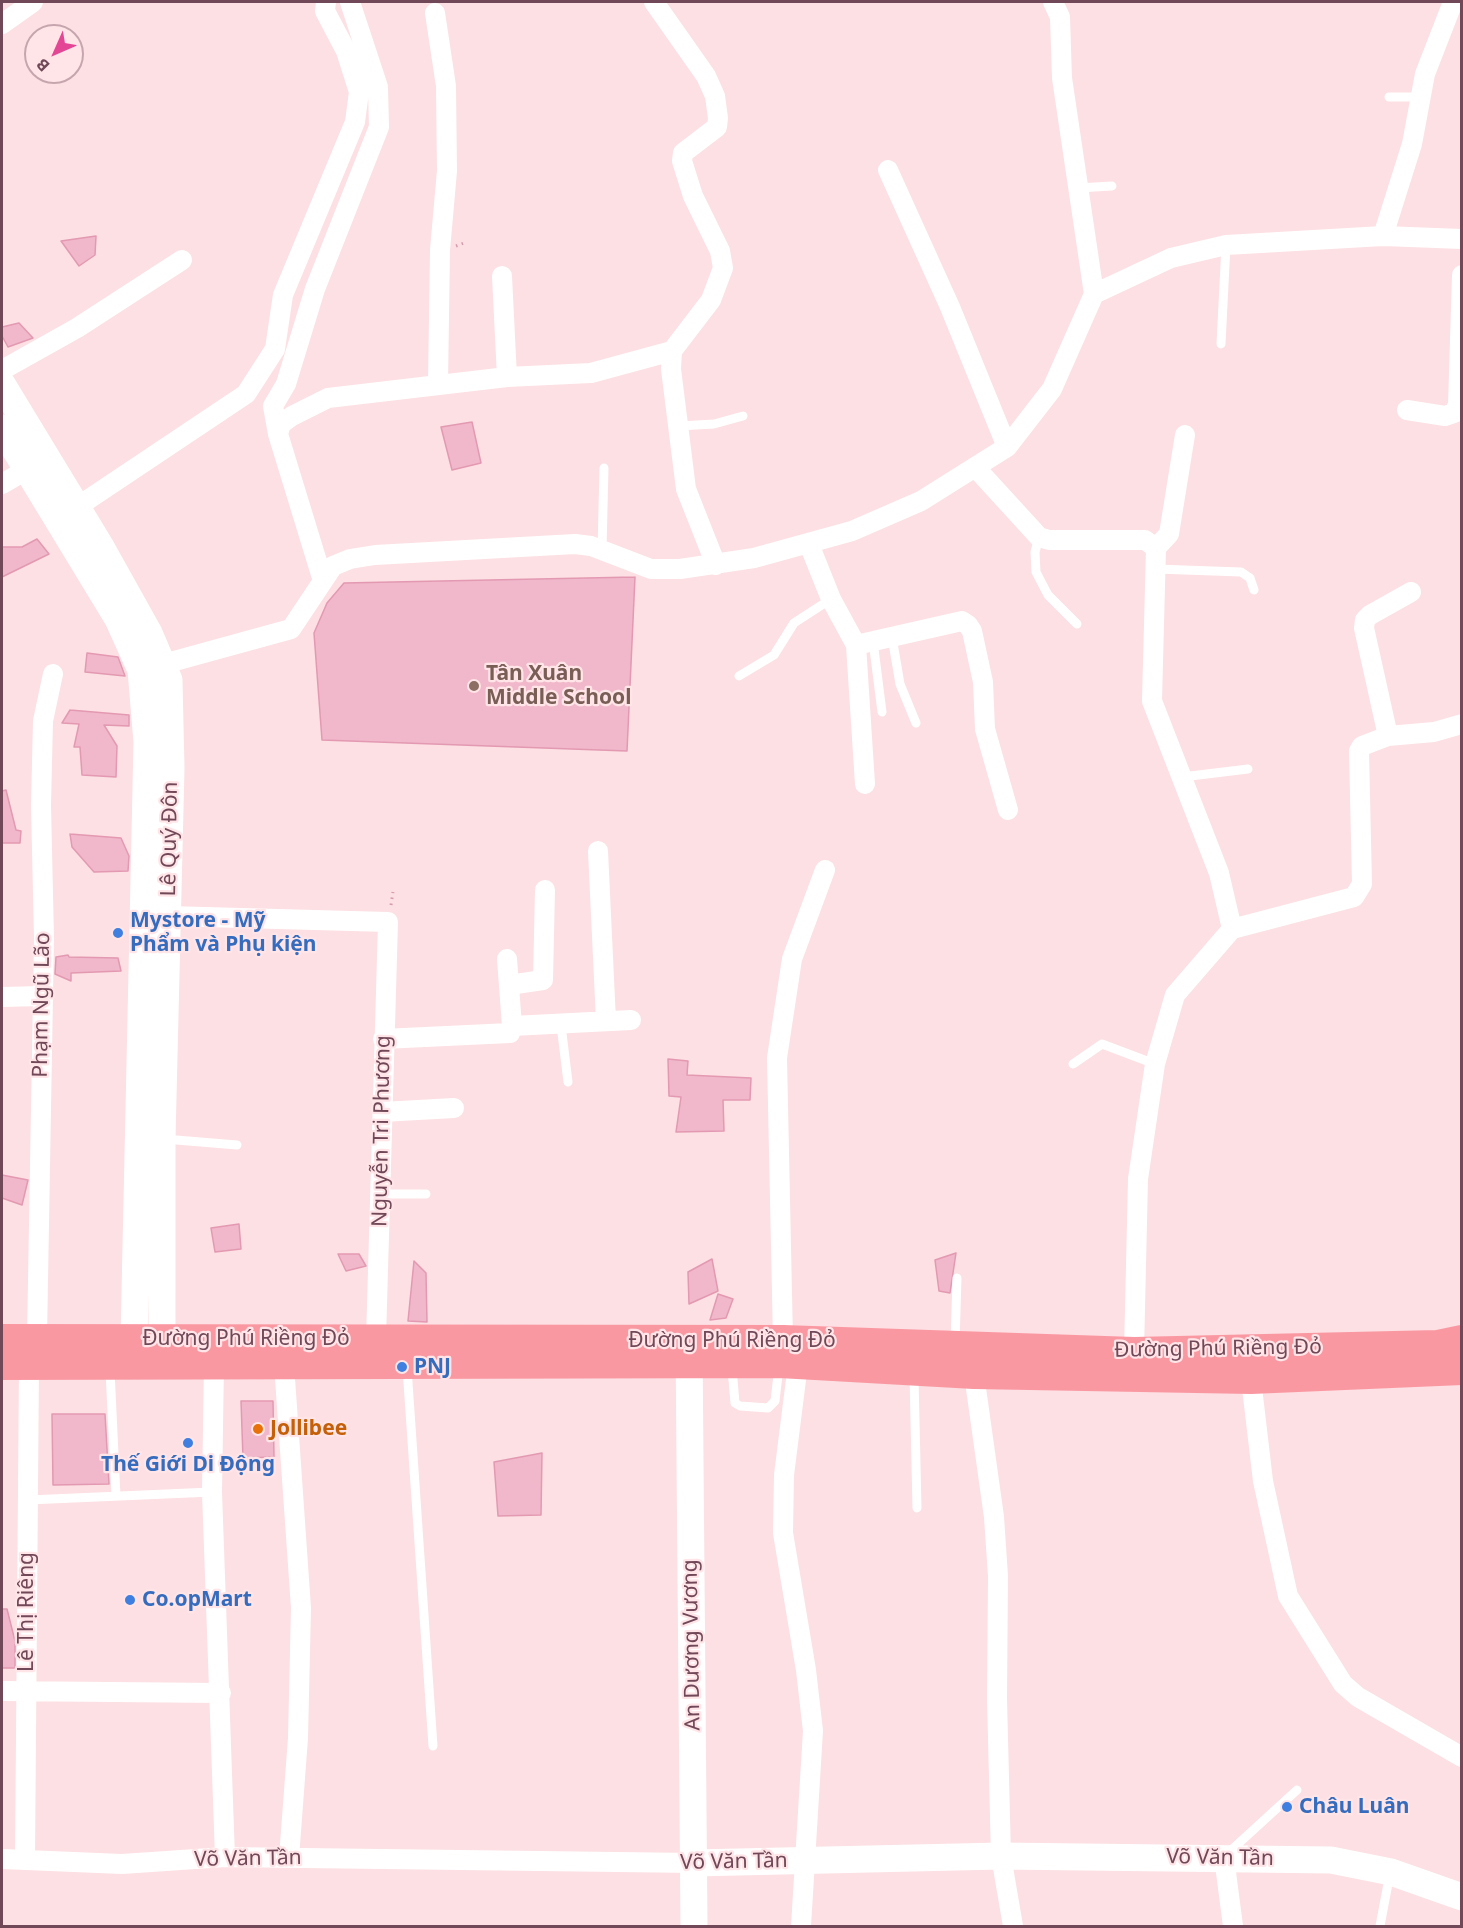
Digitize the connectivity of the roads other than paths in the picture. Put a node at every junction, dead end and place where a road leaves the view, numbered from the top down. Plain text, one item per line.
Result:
1 (33, 2) edge
2 (326, 2) edge
3 (350, 2) edge
4 (654, 2) edge
5 (1053, 2) edge
6 (1453, 2) edge
7 (435, 13) dead end
8 (2, 24) edge
9 (1389, 97) dead end
10 (1420, 97) junction
11 (342, 153) junction
12 (366, 166) junction
13 (888, 170) dead end
14 (1112, 186) dead end
15 (1078, 189) junction
16 (1383, 236) junction
17 (1461, 239) edge
18 (1226, 246) junction
19 (182, 260) dead end
20 (1461, 275) edge
21 (501, 276) dead end
22 (1094, 294) junction
23 (1221, 344) dead end
24 (672, 351) junction
25 (2, 370) edge
26 (507, 377) junction
27 (2, 384) edge
28 (438, 384) junction
29 (1407, 410) dead end
30 (743, 416) dead end
31 (679, 426) junction
32 (2, 428) edge
33 (278, 434) junction
34 (1185, 435) dead end
35 (1007, 447) junction
36 (37, 464) junction
37 (975, 467) junction
38 (604, 468) dead end
39 (2, 484) edge
40 (77, 507) junction
41 (1039, 537) junction
42 (809, 544) junction
43 (1156, 548) junction
44 (602, 550) junction
45 (716, 565) junction
46 (1156, 569) junction
47 (323, 581) junction
48 (1254, 590) dead end
49 (1411, 592) dead end
50 (831, 599) junction
51 (1077, 624) dead end
52 (874, 641) junction
53 (152, 667) junction
54 (53, 674) dead end
55 (739, 676) dead end
56 (882, 712) dead end
57 (916, 723) dead end
58 (1461, 724) edge
59 (1388, 736) junction
60 (1248, 769) dead end
61 (1182, 777) junction
62 (865, 784) dead end
63 (1008, 810) dead end
64 (598, 851) dead end
65 (825, 870) dead end
66 (545, 890) dead end
67 (168, 916) junction
68 (1232, 929) junction
69 (507, 959) dead end
70 (509, 986) junction
71 (42, 996) junction
72 (2, 998) edge
73 (631, 1020) dead end
74 (606, 1021) junction
75 (561, 1024) junction
76 (512, 1026) junction
77 (383, 1039) junction
78 (1072, 1064) dead end
79 (1155, 1064) junction
80 (568, 1082) dead end
81 (454, 1108) dead end
82 (382, 1112) junction
83 (162, 1139) junction
84 (237, 1145) dead end
85 (382, 1194) junction
86 (426, 1194) dead end
87 (957, 1278) dead end
88 (2, 1339) edge
89 (376, 1340) junction
90 (1461, 1340) edge
91 (955, 1346) junction
92 (688, 1352) junction
93 (1134, 1352) junction
94 (140, 1354) junction
95 (787, 1355) junction
96 (23, 1356) edge
97 (406, 1362) junction
98 (732, 1363) junction
99 (214, 1364) junction
100 (284, 1364) junction
101 (914, 1370) junction
102 (1461, 1370) edge
103 (974, 1374) junction
104 (1251, 1379) junction
105 (212, 1492) junction
106 (116, 1496) junction
107 (28, 1500) junction
108 (917, 1508) dead end
109 (2, 1691) edge
110 (27, 1691) junction
111 (220, 1693) junction
112 (433, 1746) dead end
113 (1461, 1757) edge
114 (1297, 1790) dead end
115 (1000, 1856) junction
116 (225, 1857) junction
117 (1224, 1857) junction
118 (25, 1858) junction
119 (289, 1858) junction
120 (2, 1859) edge
121 (804, 1861) junction
122 (695, 1863) junction
123 (1391, 1872) junction
124 (1461, 1897) edge
125 (694, 1926) edge
126 (801, 1926) edge
127 (1013, 1926) edge
128 (1233, 1926) edge
129 (1380, 1926) edge

1 - 8 street
2 - 11 street
3 - 12 street
4 - 24 street
5 - 15 street
6 - 10 street
7 - 28 street
9 - 10 lane
10 - 16 street
11 - 12 street
11 - 40 street
12 - 33 street
13 - 35 street
14 - 15 lane
15 - 22 street
16 - 17 street
16 - 18 street
18 - 22 street
18 - 23 lane
19 - 25 street
20 - 29 street
21 - 26 street
22 - 35 street
24 - 26 street
24 - 31 street
26 - 28 street
27 - 36 main road, Lê Quý Đôn
28 - 33 street
30 - 31 lane
31 - 45 street
32 - 36 main road, Lê Quý Đôn
33 - 47 street
34 - 43 street
35 - 37 street
36 - 39 street
36 - 40 main road, Lê Quý Đôn
36 - 53 main road, Lê Quý Đôn
37 - 41 street
37 - 42 street
38 - 44 lane
40 - 53 main road, Lê Quý Đôn
41 - 43 street
41 - 51 lane
42 - 45 street
42 - 50 street
43 - 46 street
44 - 45 street
44 - 47 street
46 - 48 lane
46 - 61 street
47 - 53 street
49 - 59 street
50 - 52 street
50 - 55 lane
52 - 56 lane
52 - 57 lane
52 - 62 street
52 - 63 street
53 - 67 main road, Lê Quý Đôn
53 - 94 main road, Lê Quý Đôn
54 - 71 street, Phạm Ngũ Lão
58 - 59 street
59 - 68 street
60 - 61 lane
61 - 68 street
64 - 74 street
65 - 95 street
66 - 70 street
67 - 77 street, Nguyễn Tri Phương
67 - 83 main road, Lê Quý Đôn
68 - 79 street
69 - 70 street
70 - 76 street
71 - 72 street
71 - 96 street, Phạm Ngũ Lão
73 - 74 street
74 - 75 street
75 - 76 street
75 - 80 lane
76 - 77 street
77 - 82 street, Nguyễn Tri Phương
78 - 79 lane
79 - 93 street
81 - 82 street
82 - 85 street, Nguyễn Tri Phương
83 - 84 lane
83 - 94 main road, Lê Quý Đôn
85 - 86 lane
85 - 89 street, Nguyễn Tri Phương
87 - 91 lane
88 - 96 main road, Đường Phú Riềng Đỏ
89 - 92 main road, Đường Phú Riềng Đỏ
89 - 94 main road, Đường Phú Riềng Đỏ
90 - 93 main road, Đường Phú Riềng Đỏ
91 - 93 main road, Đường Phú Riềng Đỏ
91 - 95 main road, Đường Phú Riềng Đỏ
92 - 95 main road, Đường Phú Riềng Đỏ
92 - 97 main road, Đường Phú Riềng Đỏ
92 - 98 main road, Đường Phú Riềng Đỏ
92 - 122 main road, An Dương Vương
94 - 96 main road, Đường Phú Riềng Đỏ
94 - 99 main road, Đường Phú Riềng Đỏ
94 - 106 lane
95 - 98 main road, Đường Phú Riềng Đỏ
95 - 98 lane
95 - 101 main road, Đường Phú Riềng Đỏ
95 - 121 street
96 - 107 street, Lê Thị Riêng
97 - 100 main road, Đường Phú Riềng Đỏ
97 - 112 lane
99 - 100 main road, Đường Phú Riềng Đỏ
99 - 105 street
100 - 119 street
101 - 103 main road, Đường Phú Riềng Đỏ
101 - 108 lane
102 - 104 main road, Đường Phú Riềng Đỏ
103 - 104 main road, Đường Phú Riềng Đỏ
103 - 115 street
104 - 113 street
105 - 106 lane
105 - 111 street
106 - 107 lane
107 - 110 street, Lê Thị Riêng
109 - 110 street
110 - 111 street
110 - 118 street, Lê Thị Riêng
111 - 116 street
114 - 117 lane
115 - 117 main road, Võ Văn Tần
115 - 121 main road, Võ Văn Tần
115 - 127 street
116 - 118 street, Võ Văn Tần
116 - 119 street, Võ Văn Tần
117 - 123 main road, Võ Văn Tần
117 - 128 street
118 - 120 street, Võ Văn Tần
119 - 122 street, Võ Văn Tần
121 - 122 main road, Võ Văn Tần
121 - 126 street
122 - 125 main road, An Dương Vương
123 - 124 main road, Võ Văn Tần
123 - 129 lane

